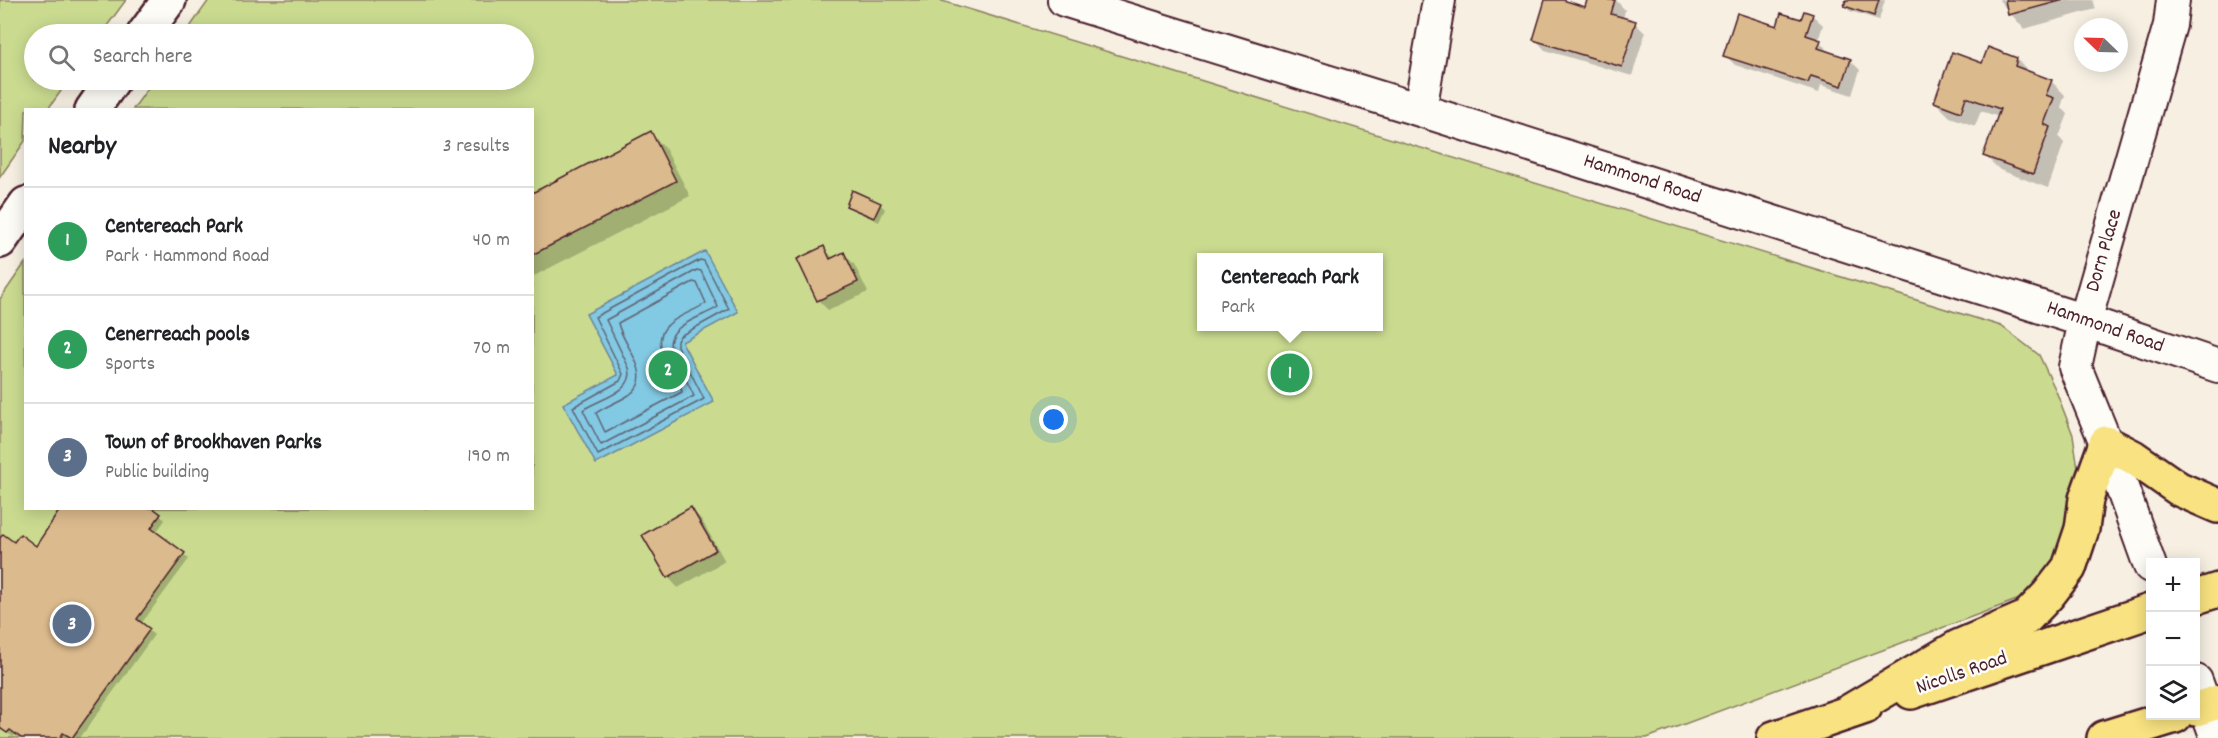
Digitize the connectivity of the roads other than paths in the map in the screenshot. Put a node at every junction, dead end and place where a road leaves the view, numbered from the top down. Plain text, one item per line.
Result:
1 (169, 0) edge
2 (1064, 0) edge
3 (1439, 0) edge
4 (2173, 0) edge
5 (151, 24) edge
6 (106, 90) edge
7 (93, 108) edge
8 (1420, 110) junction
9 (24, 207) edge
10 (0, 241) edge
11 (2085, 321) junction
12 (2218, 366) edge
13 (2106, 443) junction
14 (2218, 506) edge
15 (2148, 558) edge
16 (2218, 590) edge
17 (2200, 596) edge
18 (2148, 612) edge
19 (2200, 707) edge
20 (1845, 714) junction
21 (2152, 720) edge
22 (1774, 738) edge
23 (2104, 738) edge
24 (2217, 738) edge

1 - 5 street
2 - 8 street, Hammond Road
3 - 8 street
4 - 11 street, Dorn Place
6 - 7 street
8 - 11 street, Hammond Road
9 - 10 street
11 - 12 street, Hammond Road
11 - 13 street, Dorn Place
13 - 14 highway
13 - 15 street, Dorn Place
13 - 20 highway
16 - 17 highway
18 - 20 highway, Nicolls Road
19 - 24 street
20 - 22 highway, Nicolls Road
21 - 23 highway

